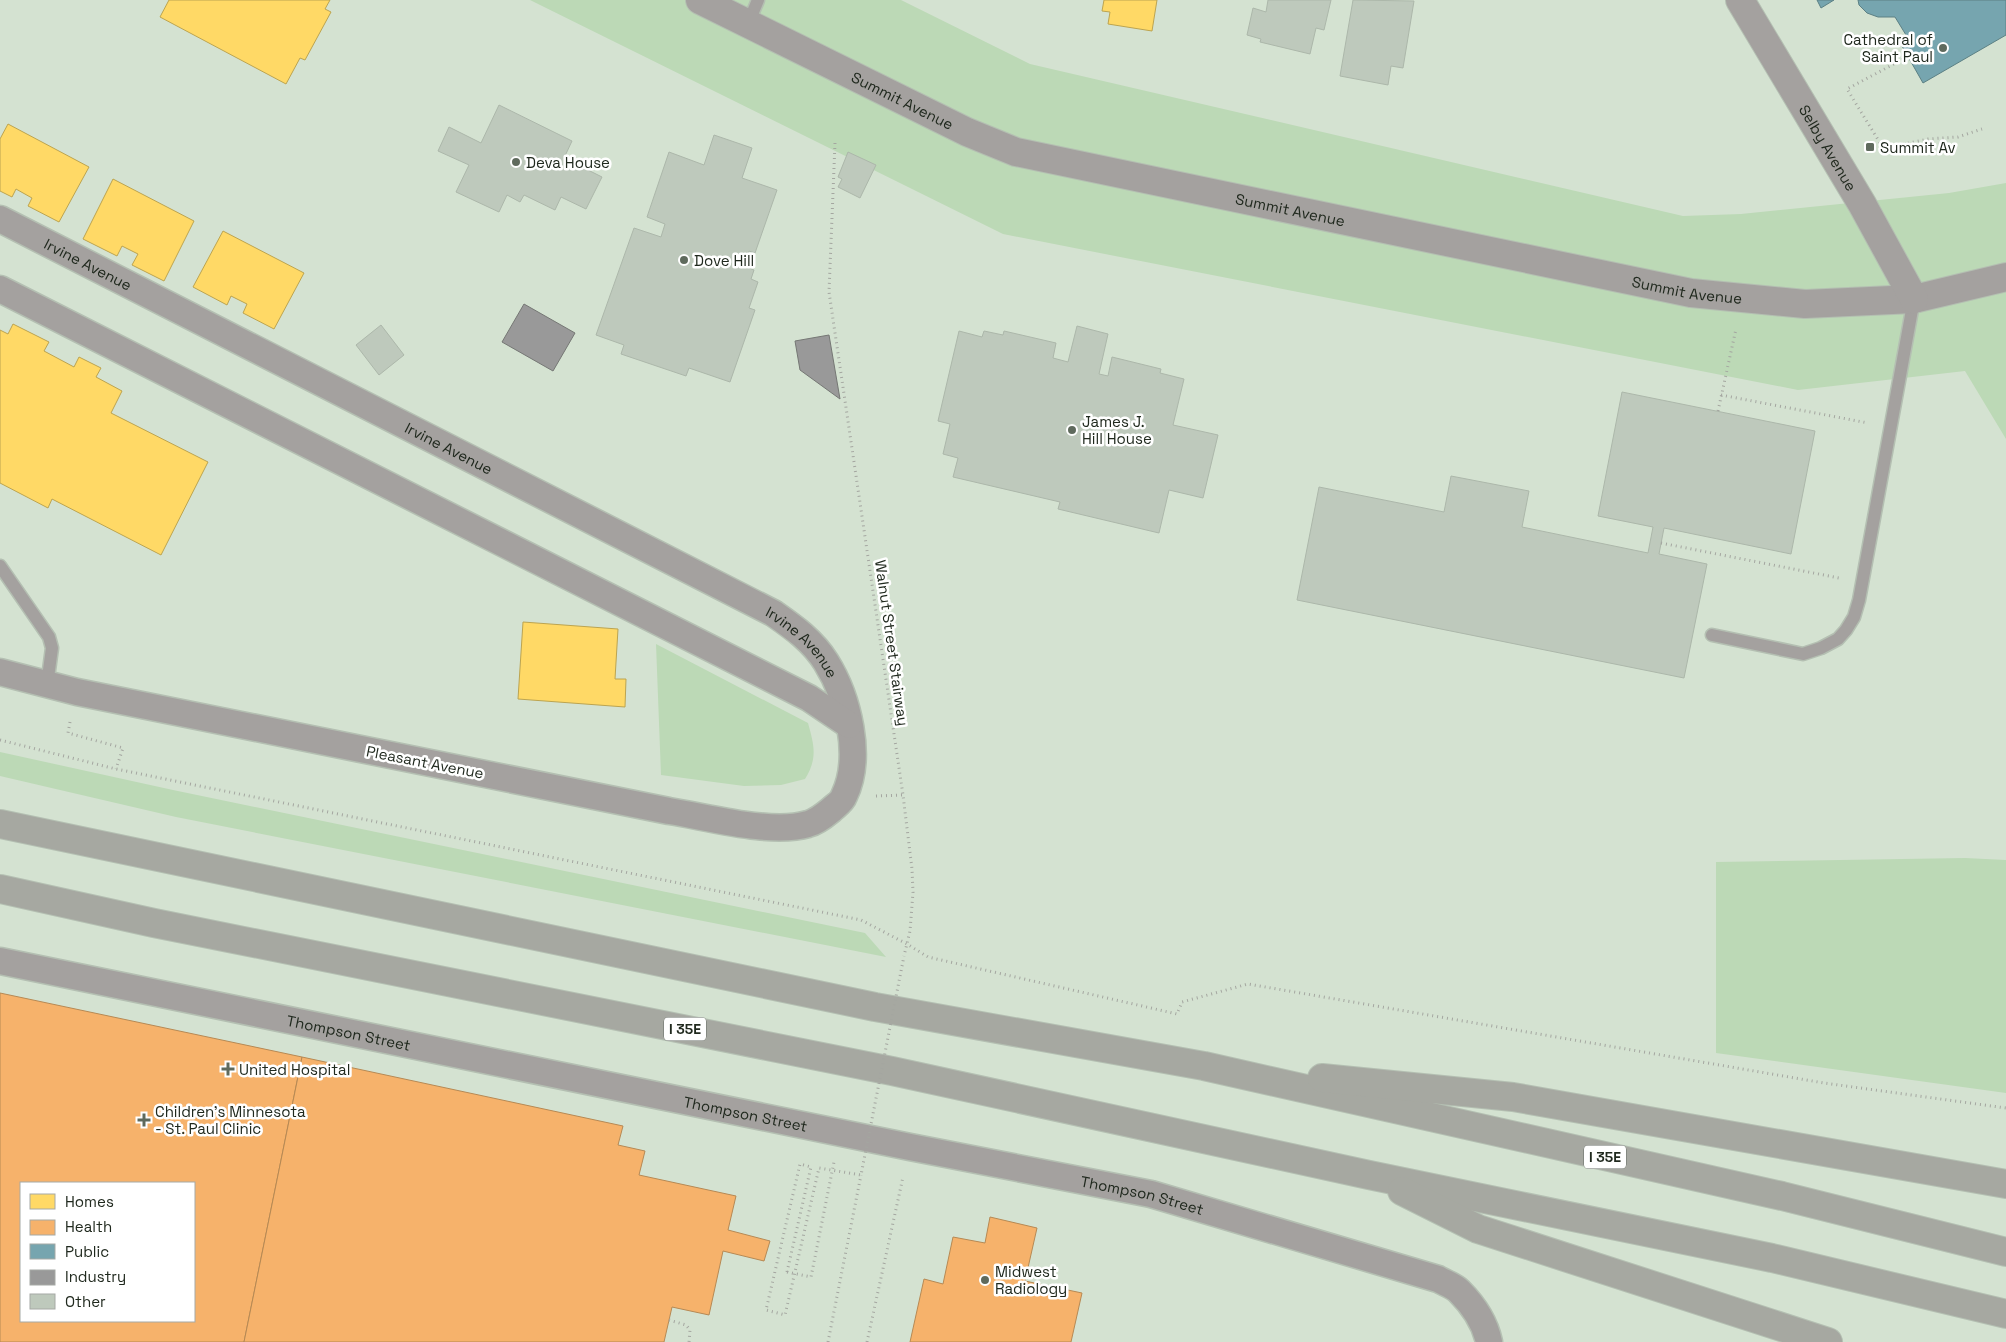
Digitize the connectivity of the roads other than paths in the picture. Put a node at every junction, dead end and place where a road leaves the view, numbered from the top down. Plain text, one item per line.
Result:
1 (700, 0) edge
2 (1740, 0) edge
3 (754, 12) edge
4 (0, 219) edge
5 (2006, 277) edge
6 (0, 289) edge
7 (1914, 299) junction
8 (0, 566) edge
9 (1712, 635) dead end
10 (0, 672) edge
11 (47, 685) junction
12 (849, 725) junction
13 (843, 798) joint
14 (0, 824) edge
15 (0, 889) edge
16 (0, 961) edge
17 (1204, 1066) junction
18 (1369, 1175) junction
19 (2006, 1184) edge
20 (2006, 1252) edge
21 (2006, 1314) edge
22 (1489, 1342) edge
23 (1828, 1342) edge

1 - 3 street, Summit Avenue
2 - 7 street, Selby Avenue
3 - 7 street, Summit Avenue
4 - 12 street, Irvine Avenue
5 - 7 street, Summit Avenue
6 - 12 street, Irvine Avenue
7 - 9 lane
8 - 11 lane
10 - 11 street, Pleasant Avenue
11 - 13 street, Pleasant Avenue
12 - 13 street, Irvine Avenue
14 - 17 highway, I 35E
15 - 18 highway, I 35E
16 - 22 street, Thompson Street
17 - 19 highway
17 - 20 highway, I 35E
18 - 21 highway, I 35E
18 - 23 highway

